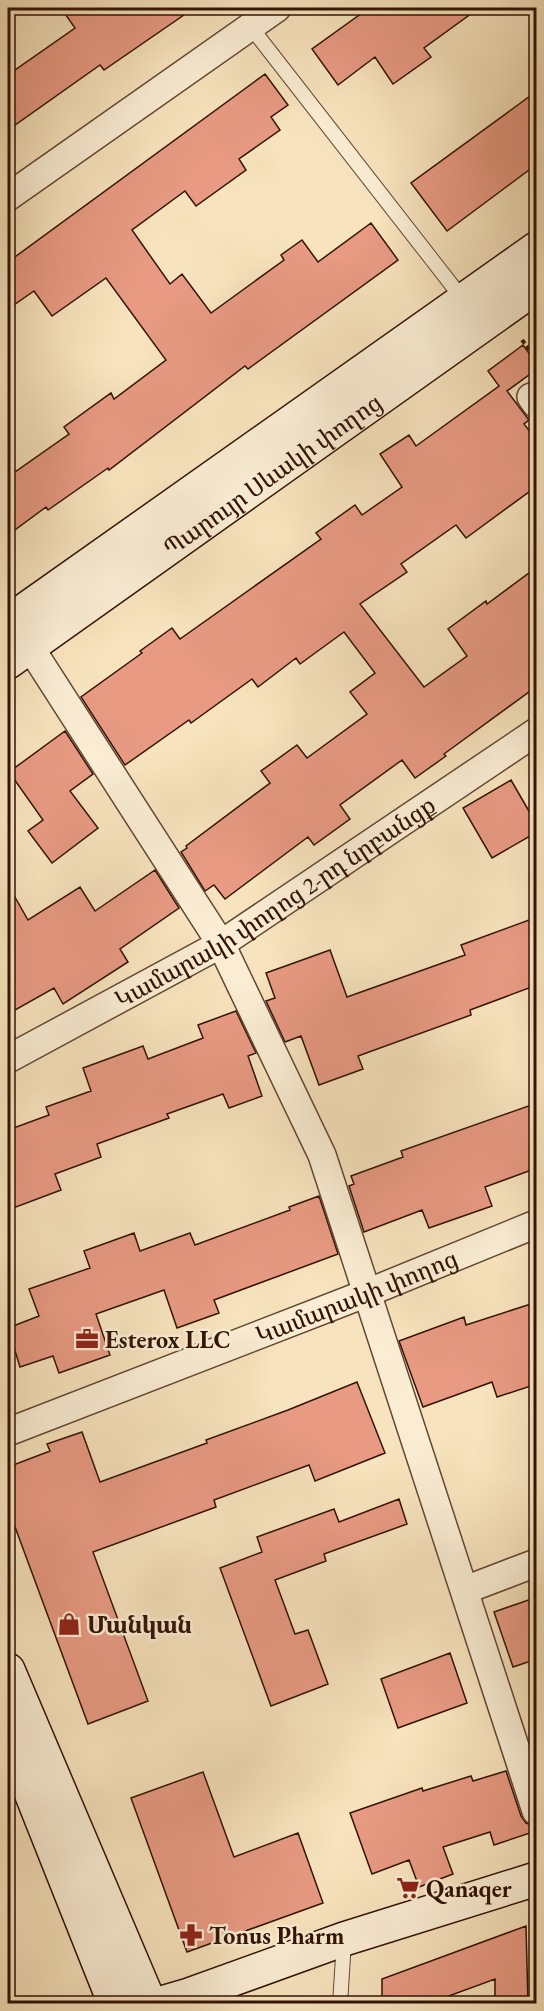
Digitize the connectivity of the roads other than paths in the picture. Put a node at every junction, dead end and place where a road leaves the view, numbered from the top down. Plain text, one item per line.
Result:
1 (277, 8) edge
2 (250, 26) junction
3 (8, 197) edge
4 (537, 249) edge
5 (537, 287) edge
6 (474, 312) junction
7 (10, 621) edge
8 (19, 654) edge
9 (537, 732) edge
10 (221, 944) junction
11 (8, 1059) edge
12 (537, 1224) edge
13 (367, 1293) junction
14 (8, 1432) edge
15 (537, 1563) edge
16 (465, 1590) junction
17 (8, 1670) edge
18 (8, 1735) edge
19 (537, 1812) edge
20 (537, 1879) edge
21 (344, 1939) junction
22 (115, 2004) edge
23 (150, 2004) edge
24 (158, 2004) edge
25 (340, 2004) edge

1 - 2 street
2 - 3 street
2 - 6 lane
4 - 6 street, Պարույր Սևակի փողոց
5 - 6 street, Պարույր Սևակի փողոց
6 - 7 street, Պարույր Սևակի փողոց
6 - 8 street, Պարույր Սևակի փողոց
7 - 8 street
8 - 10 street
9 - 10 street, Կամարակի փողոց 2-րդ նրբանցք
10 - 11 street, Կամարակի փողոց 2-րդ նրբանցք
10 - 13 street
12 - 13 street, Կամարակի փողոց
13 - 14 street, Կամարակի փողոց
13 - 16 street
15 - 16 street
16 - 19 street
17 - 23 street
18 - 22 street
20 - 21 street
21 - 24 street
21 - 25 lane

